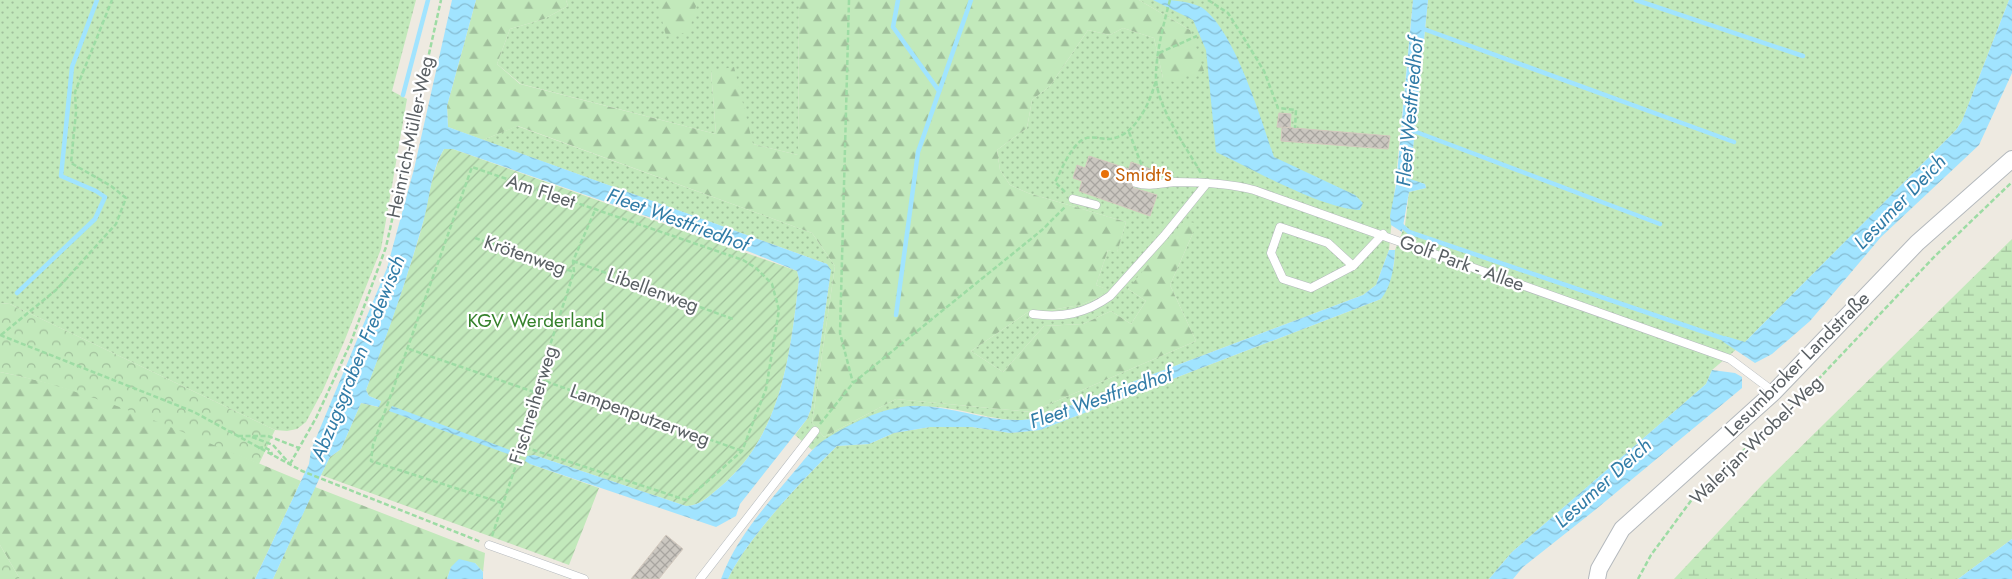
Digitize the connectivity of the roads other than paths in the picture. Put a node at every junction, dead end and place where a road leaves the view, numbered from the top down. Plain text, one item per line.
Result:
1 (2012, 159) edge
2 (1136, 183) dead end
3 (1207, 183) junction
4 (1073, 199) road end
5 (1096, 205) dead end
6 (1383, 234) junction
7 (1353, 266) junction
8 (1033, 314) dead end
9 (1774, 392) junction
10 (815, 431) road end
11 (489, 545) road end
12 (584, 579) edge
13 (700, 579) edge
14 (1597, 579) edge

1 - 9 street, Lesumbroker Landstraße
2 - 3 lane, Golf Park - Allee
3 - 6 lane, Golf Park - Allee
3 - 8 lane
4 - 5 lane
6 - 7 lane
6 - 9 lane, Golf Park - Allee
7 - 7 lane
9 - 14 street, Lesumbroker Landstraße
10 - 13 lane
11 - 12 lane

